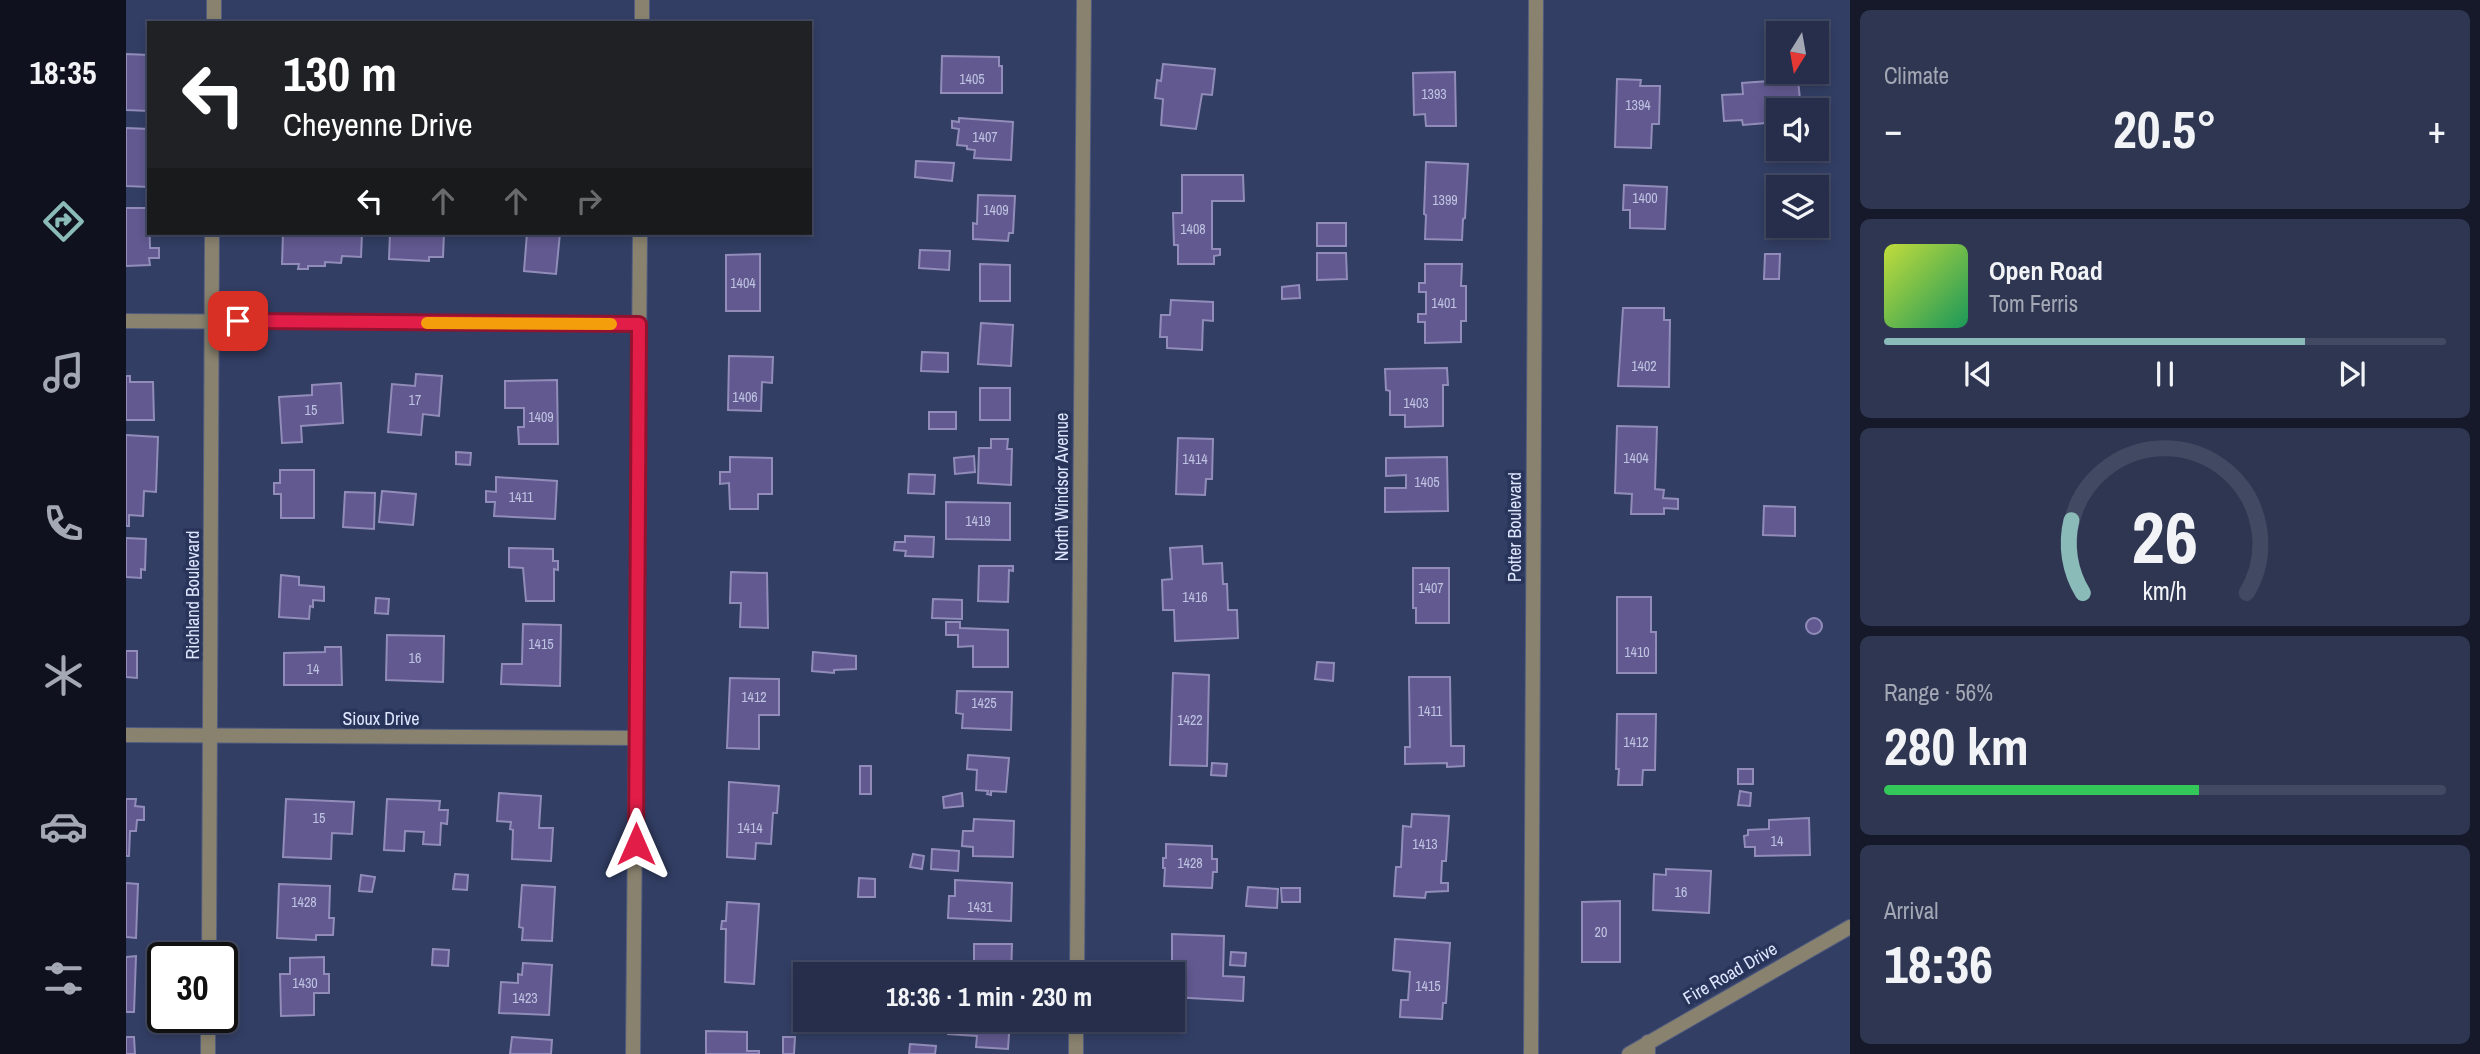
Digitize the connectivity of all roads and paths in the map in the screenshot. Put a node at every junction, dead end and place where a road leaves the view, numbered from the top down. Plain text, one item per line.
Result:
1 (214, 0) edge
2 (642, 0) edge
3 (1084, 0) edge
4 (1536, 0) edge
5 (214, 21) edge
6 (642, 21) edge
7 (212, 235) edge
8 (640, 235) edge
9 (126, 321) edge
10 (211, 321) junction
11 (639, 324) junction
12 (126, 735) edge
13 (211, 736) junction
14 (637, 738) junction
15 (1850, 927) edge
16 (209, 942) edge
17 (1077, 962) edge
18 (1076, 1032) edge
19 (208, 1033) edge
20 (1648, 1048) edge
21 (208, 1054) edge
22 (633, 1054) edge
23 (1076, 1054) edge
24 (1531, 1054) edge
25 (1629, 1054) edge

1 - 5 street
2 - 6 street
3 - 17 street, North Windsor Avenue
4 - 24 street, Potter Boulevard
7 - 10 street, Richland Boulevard
8 - 11 street
9 - 10 street
10 - 11 street
10 - 13 street, Richland Boulevard
11 - 14 street
12 - 13 street, Sioux Drive
13 - 14 street, Sioux Drive
13 - 16 street, Richland Boulevard
14 - 22 street
15 - 20 street, Fire Road Drive
18 - 23 street
19 - 21 street
20 - 25 street, Fire Road Drive

